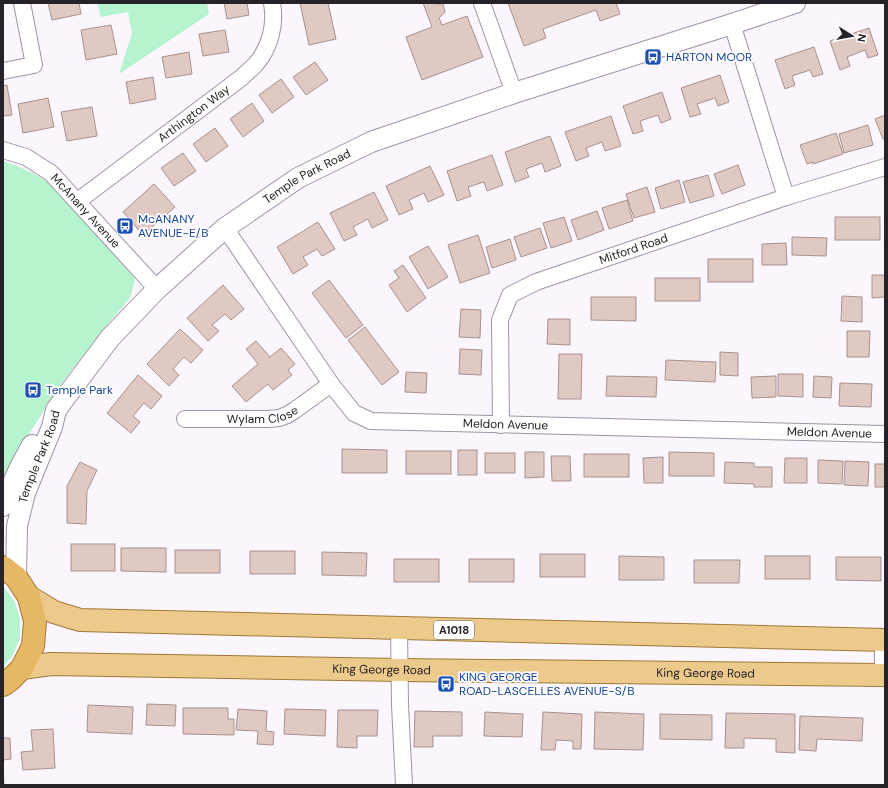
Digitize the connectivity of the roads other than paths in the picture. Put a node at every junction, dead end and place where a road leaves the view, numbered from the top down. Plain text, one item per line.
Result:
1 (22, 3) edge
2 (272, 3) edge
3 (482, 3) edge
4 (795, 3) edge
5 (732, 24) junction
6 (3, 71) edge
7 (514, 93) junction
8 (3, 150) edge
9 (885, 167) edge
10 (786, 197) junction
11 (78, 201) junction
12 (224, 228) junction
13 (157, 289) junction
14 (331, 384) junction
15 (56, 410) junction
16 (185, 419) dead end
17 (502, 425) junction
18 (885, 434) edge
19 (3, 506) edge
20 (10, 572) edge
21 (29, 597) junction
22 (399, 628) junction
23 (884, 640) edge
24 (22, 668) junction
25 (400, 670) junction
26 (884, 675) edge
27 (3, 685) edge
28 (404, 785) edge

1 - 6 street
2 - 11 street, Arthington Way
3 - 7 street
4 - 5 street, Temple Park Road
5 - 7 street, Temple Park Road
5 - 10 street
7 - 12 street, Temple Park Road
8 - 11 street, McAnany Avenue
9 - 10 street, Mitford Road
10 - 17 street, Mitford Road
11 - 13 street, McAnany Avenue
12 - 13 street, Temple Park Road
12 - 14 street, Meldon Avenue
13 - 15 street, Temple Park Road
14 - 16 street, Wylam Close
14 - 17 street, Meldon Avenue
15 - 19 street
15 - 20 street, Temple Park Road
17 - 18 street, Meldon Avenue
20 - 21 highway
21 - 22 main road, A1018
21 - 24 highway
22 - 23 main road, A1018
22 - 25 street
23 - 26 street
24 - 25 main road, King George Road
24 - 27 highway
25 - 26 main road, King George Road
25 - 28 street

